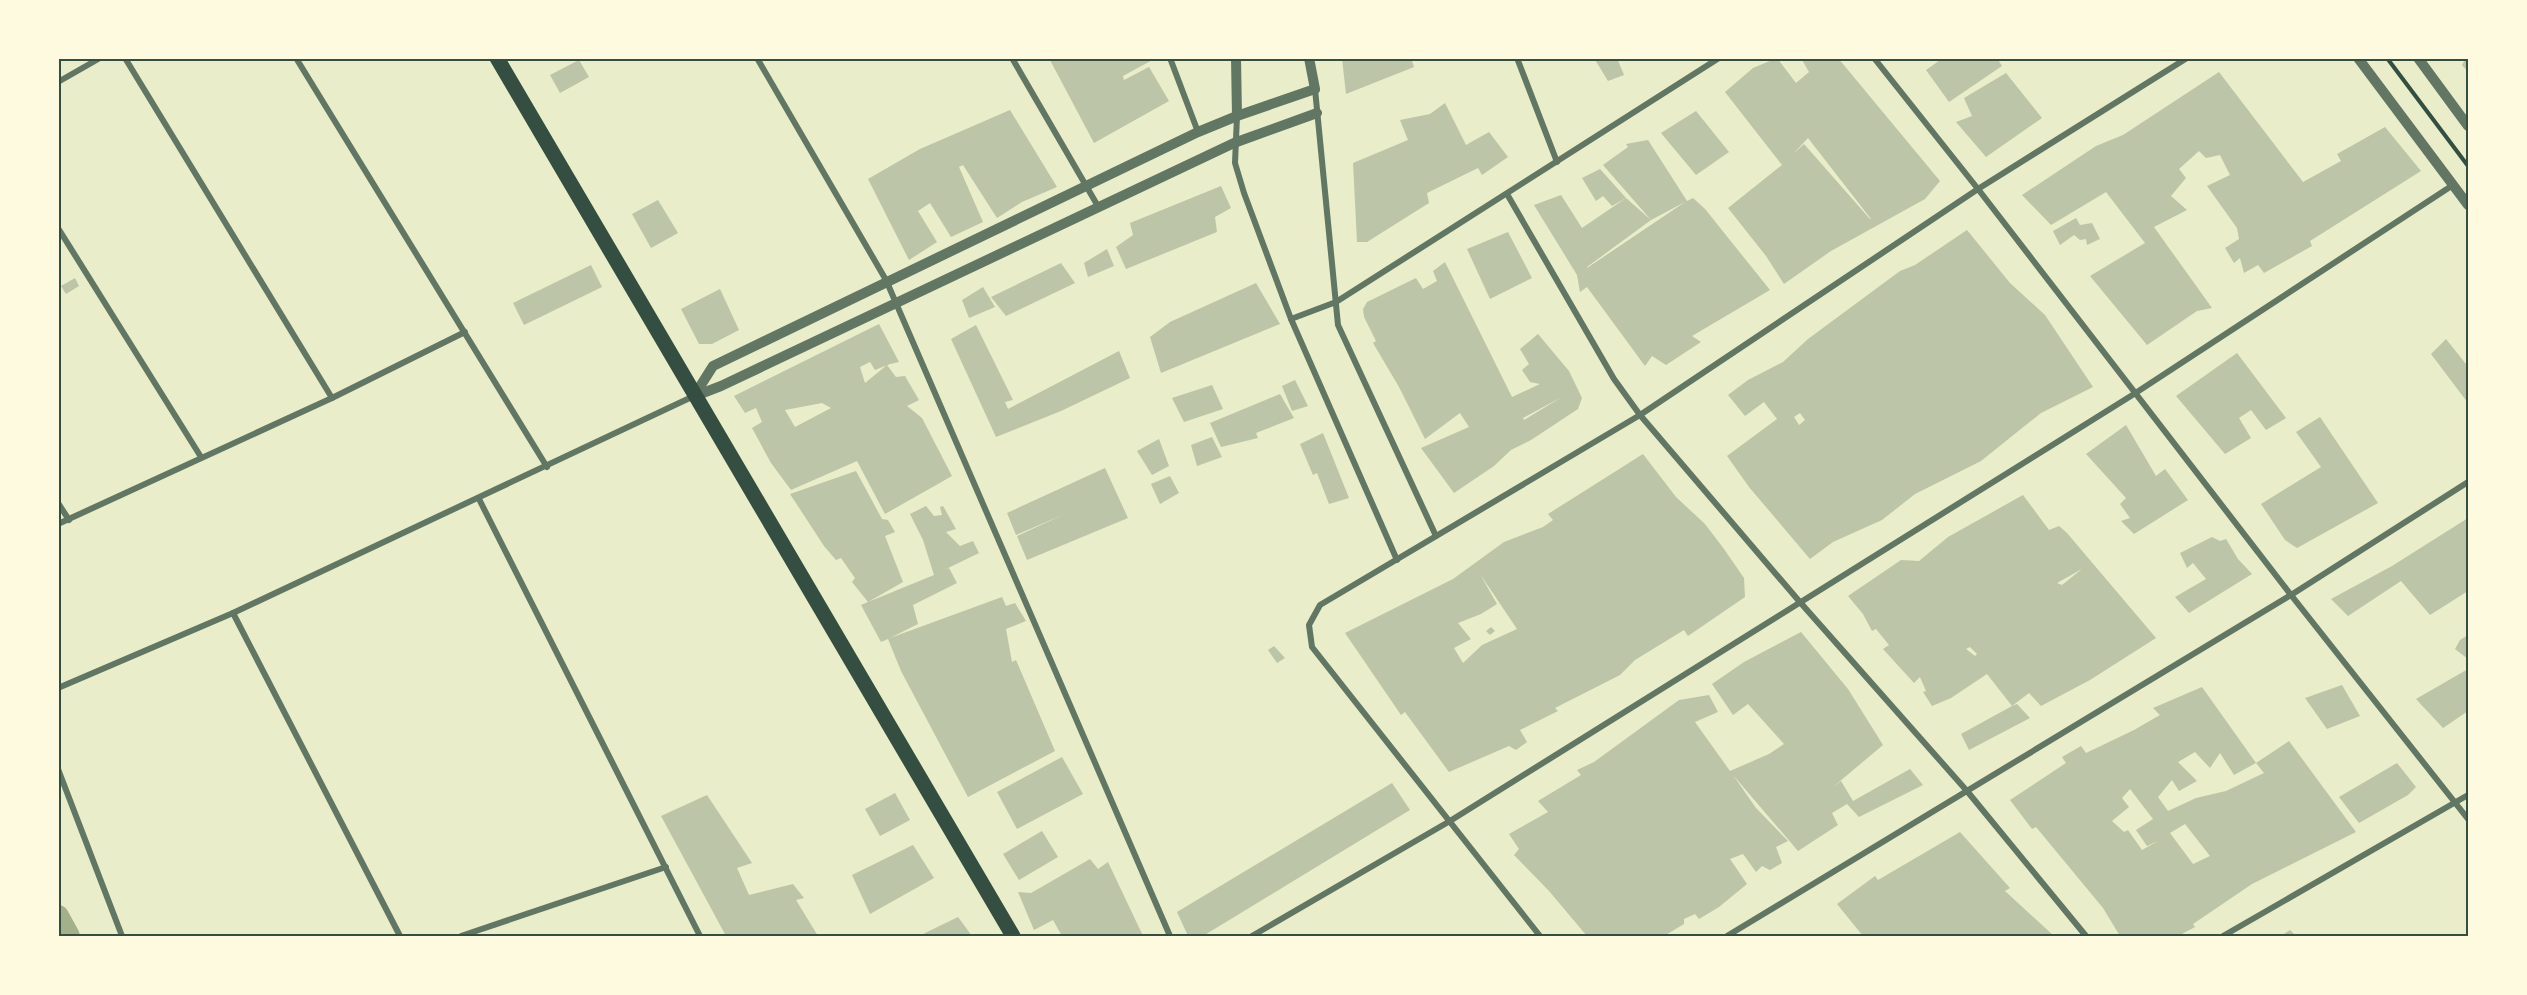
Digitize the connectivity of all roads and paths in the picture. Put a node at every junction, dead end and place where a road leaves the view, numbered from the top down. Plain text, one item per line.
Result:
1 (100, 58) edge
2 (125, 58) edge
3 (296, 58) edge
4 (497, 58) edge
5 (757, 58) edge
6 (1012, 58) edge
7 (1170, 58) edge
8 (1236, 58) edge
9 (1309, 58) edge
10 (1516, 58) edge
11 (1719, 58) edge
12 (1874, 58) edge
13 (2187, 58) edge
14 (2358, 58) edge
15 (2387, 58) edge
16 (2418, 58) edge
17 (58, 82) edge
18 (1315, 89) junction
19 (1317, 113) junction
20 (1237, 116) junction
21 (2469, 126) edge
22 (1198, 132) junction
23 (1234, 143) junction
24 (1557, 162) junction
25 (2469, 166) edge
26 (2453, 185) junction
27 (1087, 186) junction
28 (1978, 189) junction
29 (1507, 194) junction
30 (2469, 205) edge
31 (1098, 208) junction
32 (58, 228) edge
33 (886, 280) junction
34 (894, 302) junction
35 (1336, 302) junction
36 (1291, 319) junction
37 (465, 332) junction
38 (2134, 394) junction
39 (694, 396) junction
40 (332, 398) junction
41 (1640, 415) junction
42 (201, 457) junction
43 (547, 467) junction
44 (2469, 482) edge
45 (479, 499) junction
46 (58, 503) edge
47 (69, 520) junction
48 (58, 524) edge
49 (1436, 536) junction
50 (1397, 560) junction
51 (2290, 595) junction
52 (1799, 601) junction
53 (233, 613) junction
54 (58, 688) edge
55 (58, 769) edge
56 (1967, 791) junction
57 (2469, 795) edge
58 (2454, 804) junction
59 (2469, 819) edge
60 (1450, 821) junction
61 (666, 867) junction
62 (123, 936) edge
63 (400, 936) edge
64 (460, 936) edge
65 (700, 936) edge
66 (1012, 936) edge
67 (1170, 936) edge
68 (1251, 936) edge
69 (1540, 936) edge
70 (1726, 936) edge
71 (2086, 936) edge
72 (2223, 936) edge

1 - 17 street
2 - 40 street
3 - 37 street
4 - 39 main road
5 - 33 street
6 - 27 street
7 - 22 street
8 - 20 street
9 - 18 street
10 - 24 street
11 - 24 street
12 - 28 street
13 - 28 street
14 - 26 street
15 - 25 path
16 - 21 street
18 - 19 street
18 - 20 street
19 - 23 street
19 - 35 street
20 - 22 street
20 - 23 street
22 - 27 street
23 - 31 street
23 - 36 street
24 - 29 street
26 - 30 street
26 - 38 street
27 - 31 street
27 - 33 street
28 - 38 street
28 - 41 street
29 - 35 street
29 - 41 street
31 - 34 street
32 - 42 street
33 - 34 street
33 - 39 street
34 - 39 street
34 - 67 street
35 - 36 street
35 - 49 street
36 - 50 street
37 - 40 street
37 - 43 street
38 - 51 street
38 - 52 street
39 - 43 street
39 - 66 main road
40 - 42 street
41 - 49 street
41 - 52 street
42 - 47 street
43 - 45 street
44 - 51 street
45 - 53 street
45 - 61 street
46 - 47 street
47 - 48 street
49 - 50 street
50 - 60 street
51 - 56 street
51 - 58 street
52 - 56 street
52 - 60 street
53 - 54 street
53 - 63 street
55 - 62 street
56 - 70 street
56 - 71 street
57 - 58 street
58 - 59 street
58 - 72 street
60 - 68 street
60 - 69 street
61 - 64 street
61 - 65 street

